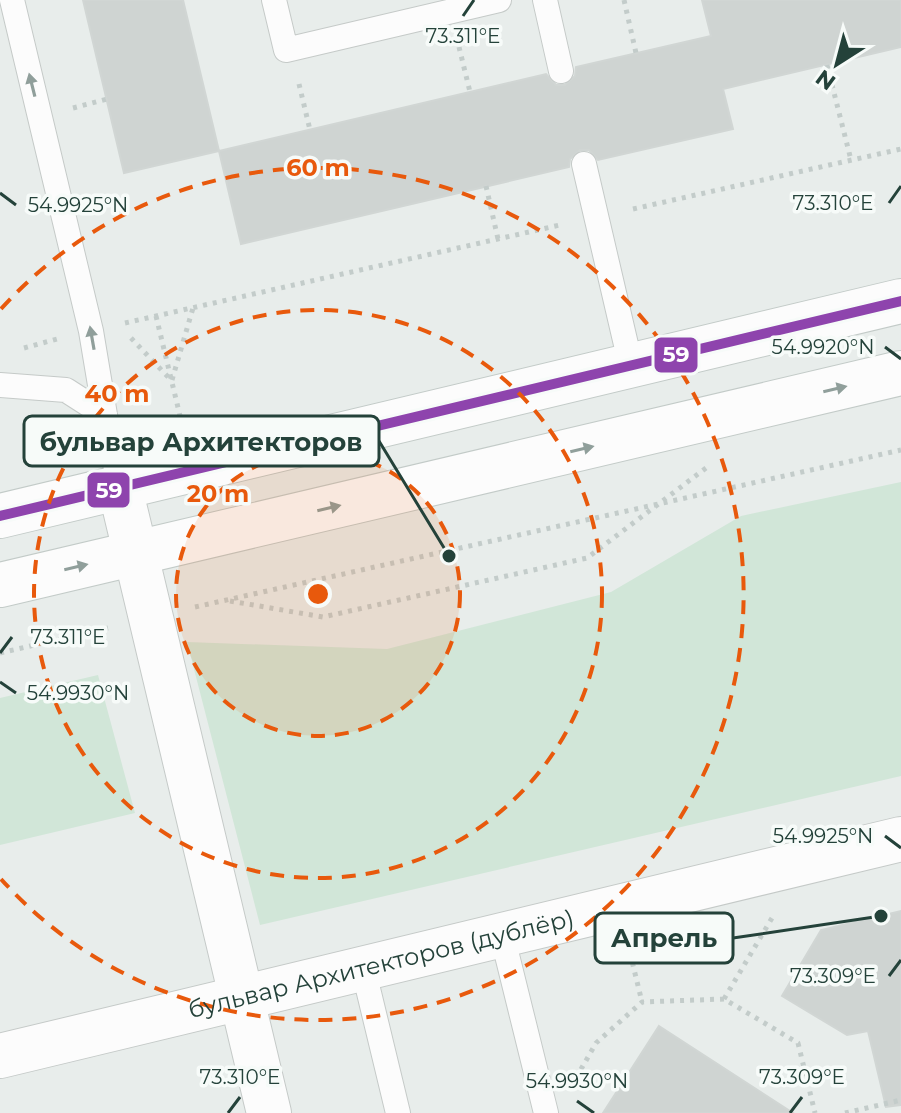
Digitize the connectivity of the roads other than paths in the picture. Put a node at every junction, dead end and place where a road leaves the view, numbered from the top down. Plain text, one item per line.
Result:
1 (12, 0) edge
2 (274, 0) edge
3 (499, 0) edge
4 (545, 0) edge
5 (561, 71) dead end
6 (584, 164) dead end
7 (901, 301) edge
8 (631, 366) junction
9 (901, 373) edge
10 (0, 385) edge
11 (105, 415) junction
12 (120, 488) junction
13 (0, 516) edge
14 (136, 554) junction
15 (0, 585) edge
16 (901, 839) edge
17 (502, 935) junction
18 (363, 968) junction
19 (242, 997) junction
20 (0, 1056) edge
21 (269, 1113) edge
22 (398, 1113) edge
23 (546, 1113) edge

11 -> 1 lane
2 - 3 lane
4 - 5 lane
6 - 8 lane
7 - 8 main road
8 - 12 main road
14 -> 9 main road
10 - 11 lane
11 - 12 lane
12 - 13 main road
12 - 14 main road
15 -> 14 main road
14 - 19 main road
16 - 17 main road, бульвар Архитекторов (дублёр)
17 - 18 main road, бульвар Архитекторов (дублёр)
17 - 23 lane
18 - 19 main road, бульвар Архитекторов (дублёр)
18 - 22 lane
19 - 20 main road, бульвар Архитекторов (дублёр)
19 - 21 main road

